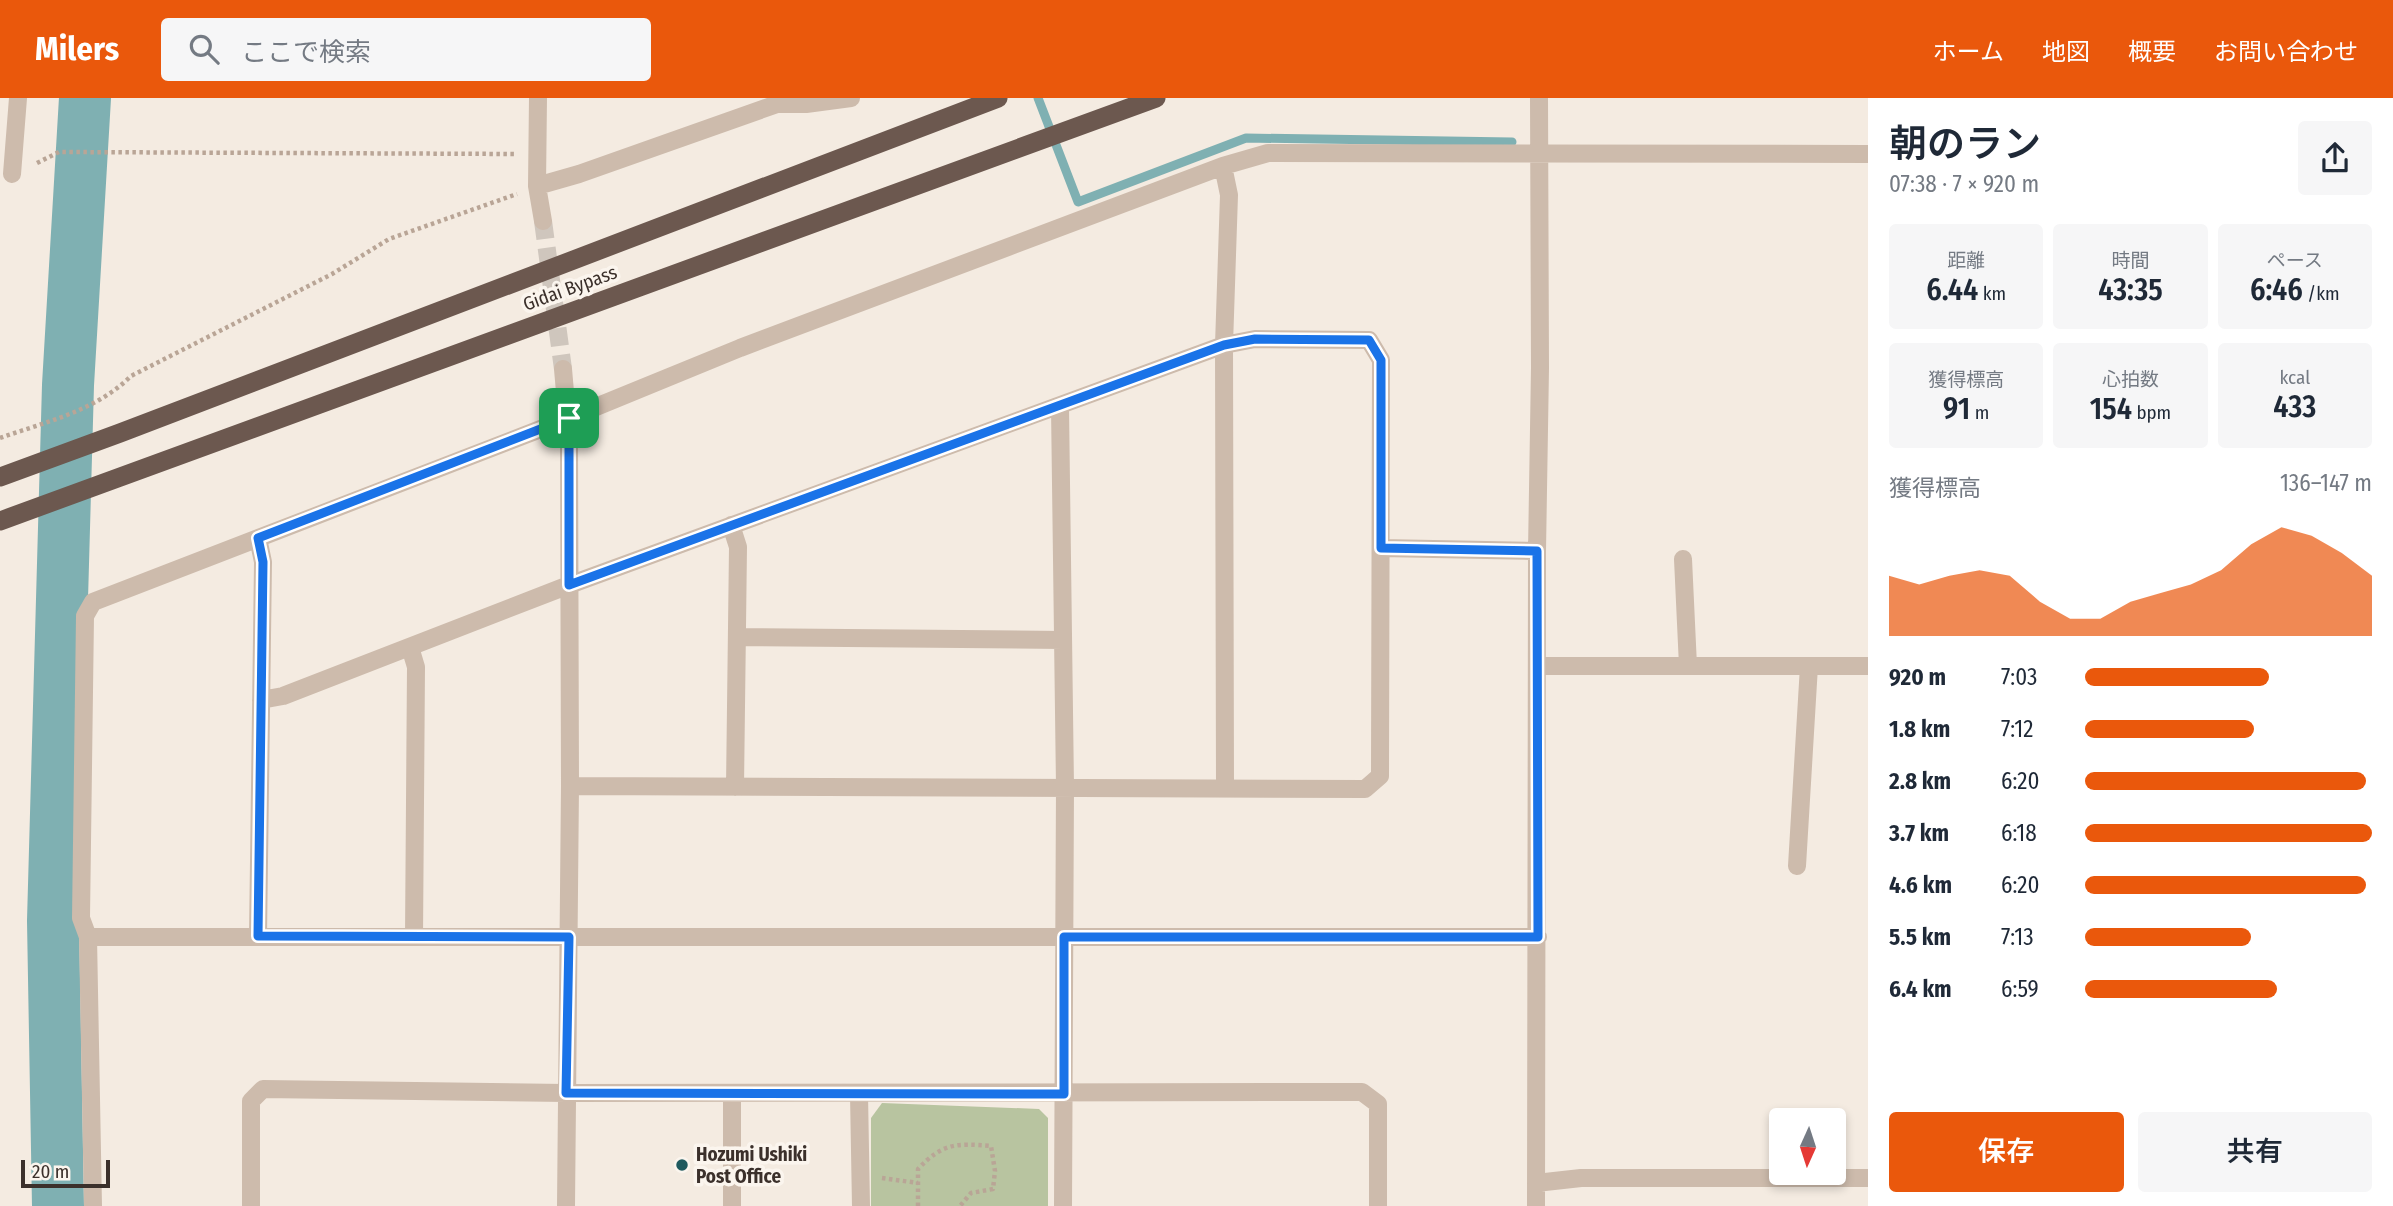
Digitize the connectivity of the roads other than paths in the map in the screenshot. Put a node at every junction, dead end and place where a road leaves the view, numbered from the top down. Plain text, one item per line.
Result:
1 (18, 98) edge
2 (538, 98) edge
3 (851, 98) edge
4 (998, 98) edge
5 (1156, 98) edge
6 (1539, 98) edge
7 (1868, 154) edge
8 (1539, 155) junction
9 (1223, 166) junction
10 (12, 174) dead end
11 (537, 186) junction
12 (543, 221) tunnel mouth
13 (1224, 345) junction
14 (563, 369) tunnel mouth
15 (1059, 407) junction
16 (569, 418) junction
17 (0, 477) edge
18 (0, 521) edge
19 (731, 525) junction
20 (258, 538) junction
21 (1381, 548) junction
22 (1537, 551) junction
23 (1683, 559) dead end
24 (569, 585) junction
25 (737, 637) junction
26 (1063, 640) junction
27 (410, 647) junction
28 (1538, 666) junction
29 (1688, 666) junction
30 (1809, 666) junction
31 (1868, 666) edge
32 (261, 700) junction
33 (570, 786) junction
34 (735, 787) junction
35 (1065, 787) junction
36 (1225, 787) junction
37 (1797, 866) dead end
38 (258, 936) junction
39 (88, 937) junction
40 (414, 937) junction
41 (569, 937) junction
42 (1064, 937) junction
43 (1538, 937) junction
44 (566, 1093) junction
45 (732, 1094) junction
46 (859, 1094) junction
47 (1064, 1094) junction
48 (1868, 1178) edge
49 (1536, 1183) junction
50 (93, 1206) edge
51 (251, 1206) edge
52 (566, 1206) edge
53 (732, 1206) edge
54 (861, 1206) edge
55 (1063, 1206) edge
56 (1378, 1206) edge
57 (1536, 1206) edge

1 - 10 street
2 - 11 street
3 - 11 street
4 - 17 highway, Gidai Bypass
5 - 18 highway, Gidai Bypass
6 - 8 street
7 - 8 street
8 - 9 street
8 - 22 street
9 - 13 street
9 - 16 street
11 - 12 street
13 - 15 street
13 - 21 street
13 - 36 street
14 - 16 street
15 - 19 street
15 - 26 street
16 - 20 street
16 - 24 street
19 - 24 street
19 - 25 street
20 - 32 street
20 - 39 street
21 - 22 street
21 - 36 street
22 - 28 street
23 - 29 street
24 - 27 street
24 - 33 street
25 - 26 street
25 - 34 street
26 - 35 street
27 - 32 street
27 - 40 street
28 - 29 street
28 - 43 street
29 - 30 street
30 - 31 street
30 - 37 street
32 - 38 street
33 - 34 street
33 - 41 street
34 - 35 street
35 - 36 street
35 - 42 street
38 - 39 street
38 - 40 street
39 - 50 street
40 - 41 street
41 - 42 street
41 - 44 street
42 - 43 street
42 - 47 street
43 - 49 street
44 - 45 street
44 - 51 street
44 - 52 street
45 - 46 street
45 - 53 street
46 - 47 street
46 - 54 street
47 - 55 street
47 - 56 street
48 - 49 street
49 - 57 street

